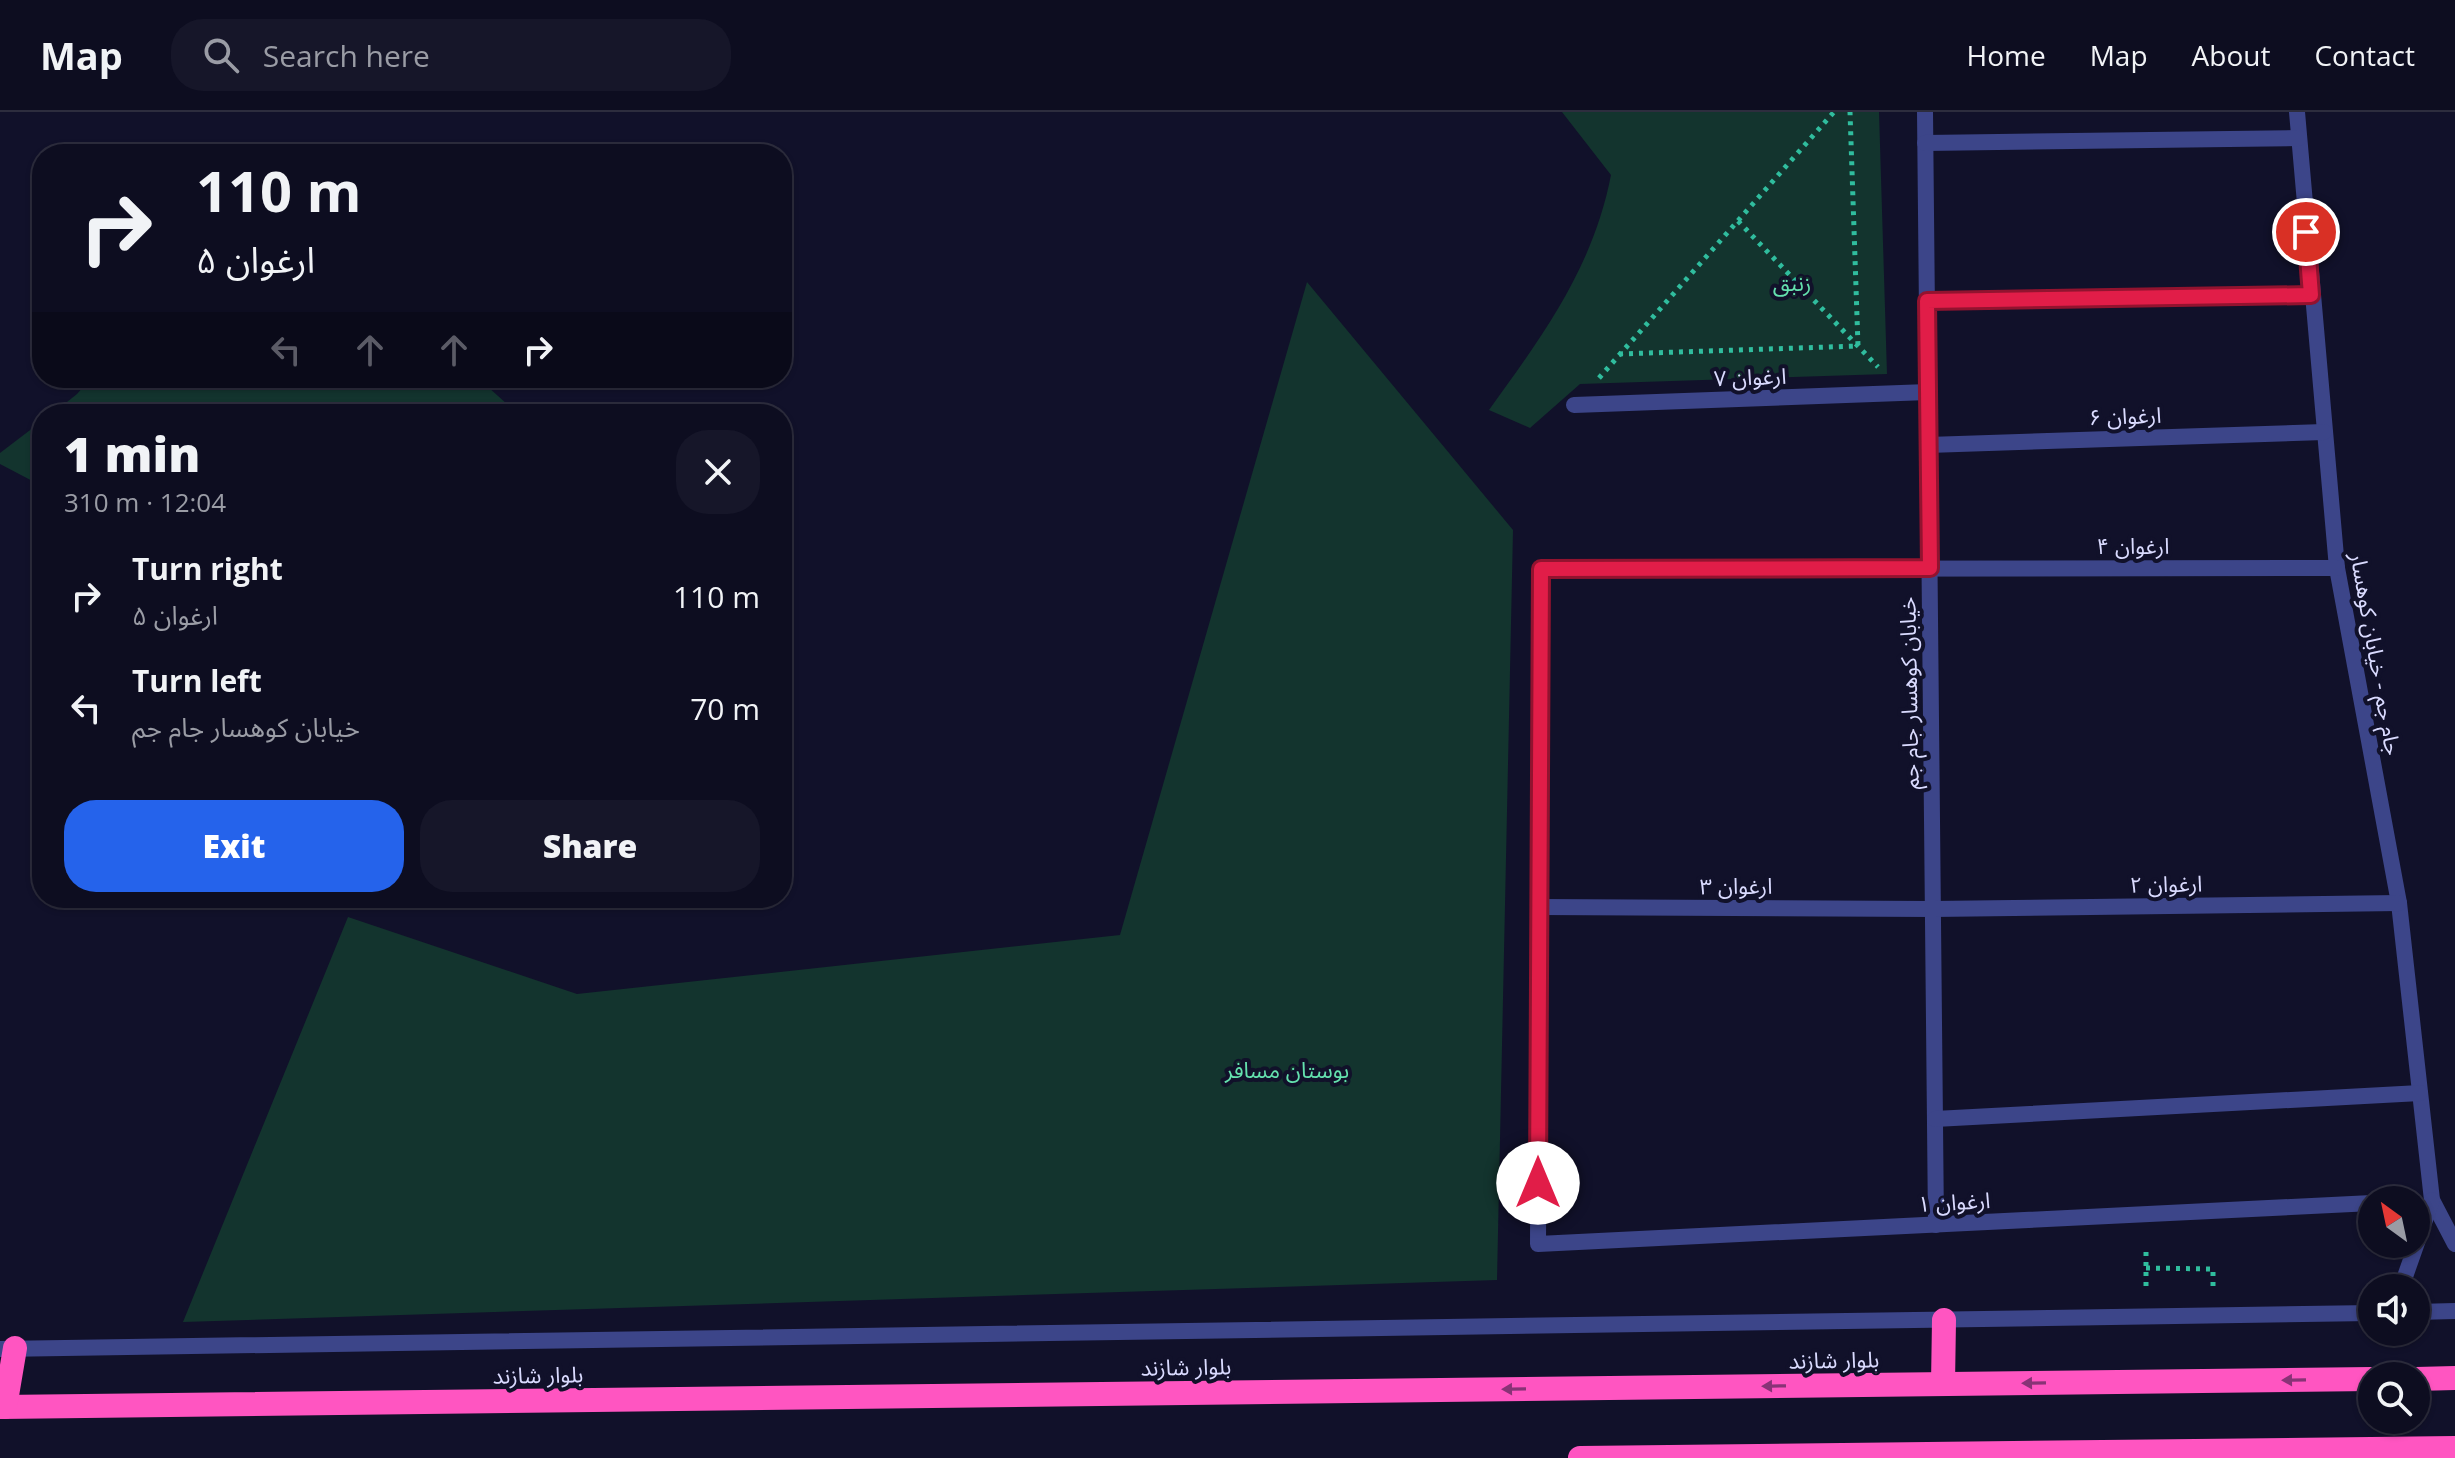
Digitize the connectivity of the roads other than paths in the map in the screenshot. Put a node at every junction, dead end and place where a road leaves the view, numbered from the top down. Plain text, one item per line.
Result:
1 (1925, 112) edge
2 (2297, 112) edge
3 (2299, 138) junction
4 (1925, 143) junction
5 (2311, 295) junction
6 (1927, 301) junction
7 (1928, 392) junction
8 (1574, 405) road end
9 (2324, 432) junction
10 (1928, 445) junction
11 (1930, 568) junction
12 (2337, 568) junction
13 (2399, 903) junction
14 (1539, 907) junction
15 (1933, 909) junction
16 (2420, 1093) junction
17 (1935, 1119) junction
18 (2423, 1186) edge
19 (2358, 1204) edge
20 (2430, 1209) edge
21 (1936, 1225) junction
22 (2455, 1244) edge
23 (2455, 1311) edge
24 (2430, 1312) edge
25 (2358, 1313) edge
26 (1944, 1320) junction
27 (8, 1348) edge
28 (2455, 1378) edge
29 (2358, 1379) edge
30 (2430, 1379) edge
31 (1943, 1384) junction
32 (3, 1407) edge
33 (2455, 1448) edge
34 (1580, 1458) edge

1 - 4 street, خیابان کوهسار جام جم
2 - 3 street, جام جم - خیابان کوهسار
3 - 4 street
3 - 5 street, جام جم - خیابان کوهسار
4 - 6 street, خیابان کوهسار جام جم
5 - 6 street
5 - 9 street, جام جم - خیابان کوهسار
6 - 7 street, خیابان کوهسار جام جم
7 - 8 street, ارغوان ۷
7 - 10 street, خیابان کوهسار جام جم
9 - 10 street, ارغوان ۶
9 - 12 street, جام جم - خیابان کوهسار
10 - 11 street, خیابان کوهسار جام جم
11 - 12 street, ارغوان ۴
11 - 14 street, ارغوان ۴
11 - 15 street, خیابان کوهسار جام جم
12 - 13 street, جام جم - خیابان کوهسار
13 - 15 street, ارغوان ۲
13 - 16 street, جام جم - خیابان کوهسار
14 - 15 street, ارغوان ۳
14 - 21 street, ارغوان ۱
15 - 17 street, خیابان کوهسار جام جم
16 - 17 street
16 - 18 street, جام جم - خیابان کوهسار
17 - 21 street, خیابان کوهسار جام جم
19 - 21 street, ارغوان ۱
20 - 22 street
23 - 24 street
25 - 26 street
26 - 27 street
26 - 31 highway
27 - 32 highway
28 - 30 highway
29 -> 31 highway, بلوار شازند
31 -> 32 highway, بلوار شازند
33 - 34 highway

